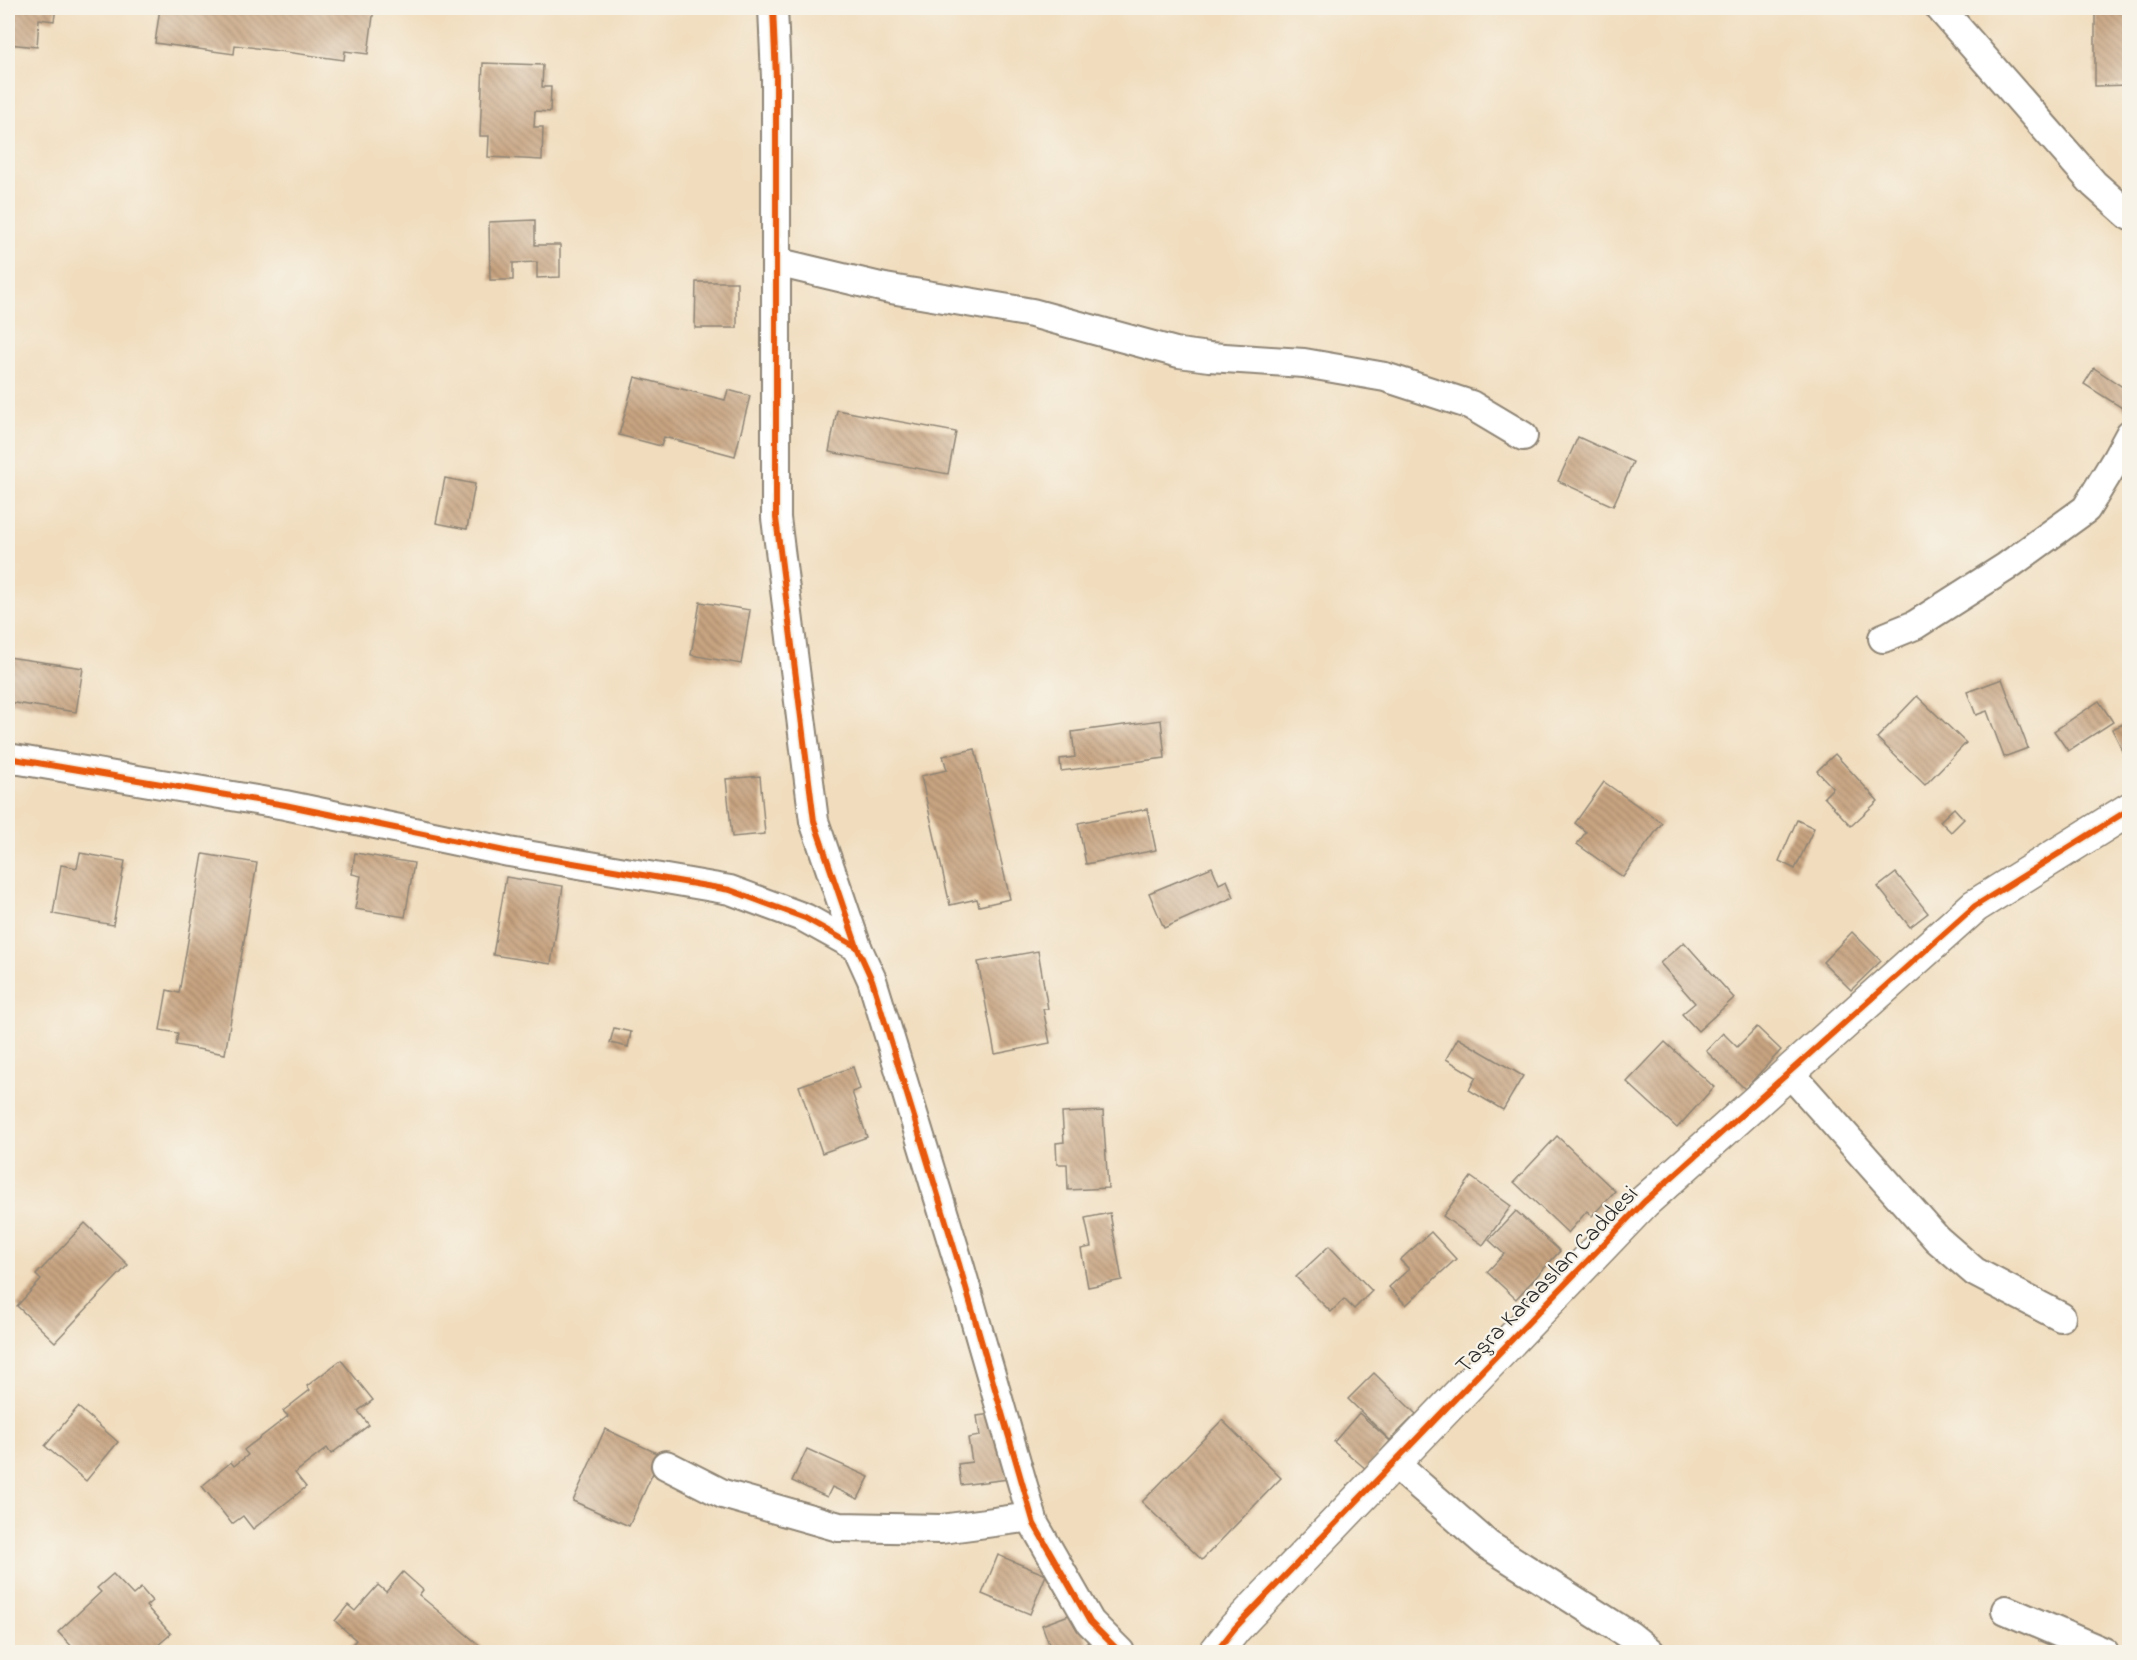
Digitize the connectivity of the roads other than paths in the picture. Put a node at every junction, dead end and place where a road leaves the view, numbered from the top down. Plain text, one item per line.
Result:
1 (773, 8) edge
2 (1940, 8) edge
3 (2130, 216) edge
4 (776, 262) junction
5 (2130, 434) edge
6 (1523, 436) dead end
7 (1883, 638) dead end
8 (8, 758) edge
9 (2130, 809) edge
10 (857, 946) junction
11 (1789, 1072) junction
12 (2061, 1317) dead end
13 (1394, 1463) junction
14 (666, 1465) dead end
15 (1032, 1517) junction
16 (2006, 1610) dead end
17 (1120, 1653) edge
18 (1216, 1653) edge
19 (1650, 1653) edge
20 (2104, 1653) edge

1 - 4 street
2 - 3 street
4 - 6 street
4 - 10 street
5 - 7 street
8 - 10 street
9 - 11 street, Taşra Karaaslan Caddesi
10 - 15 street
11 - 12 street
11 - 13 street, Taşra Karaaslan Caddesi
13 - 18 street, Taşra Karaaslan Caddesi
13 - 19 street
14 - 15 street
15 - 17 street
16 - 20 street

